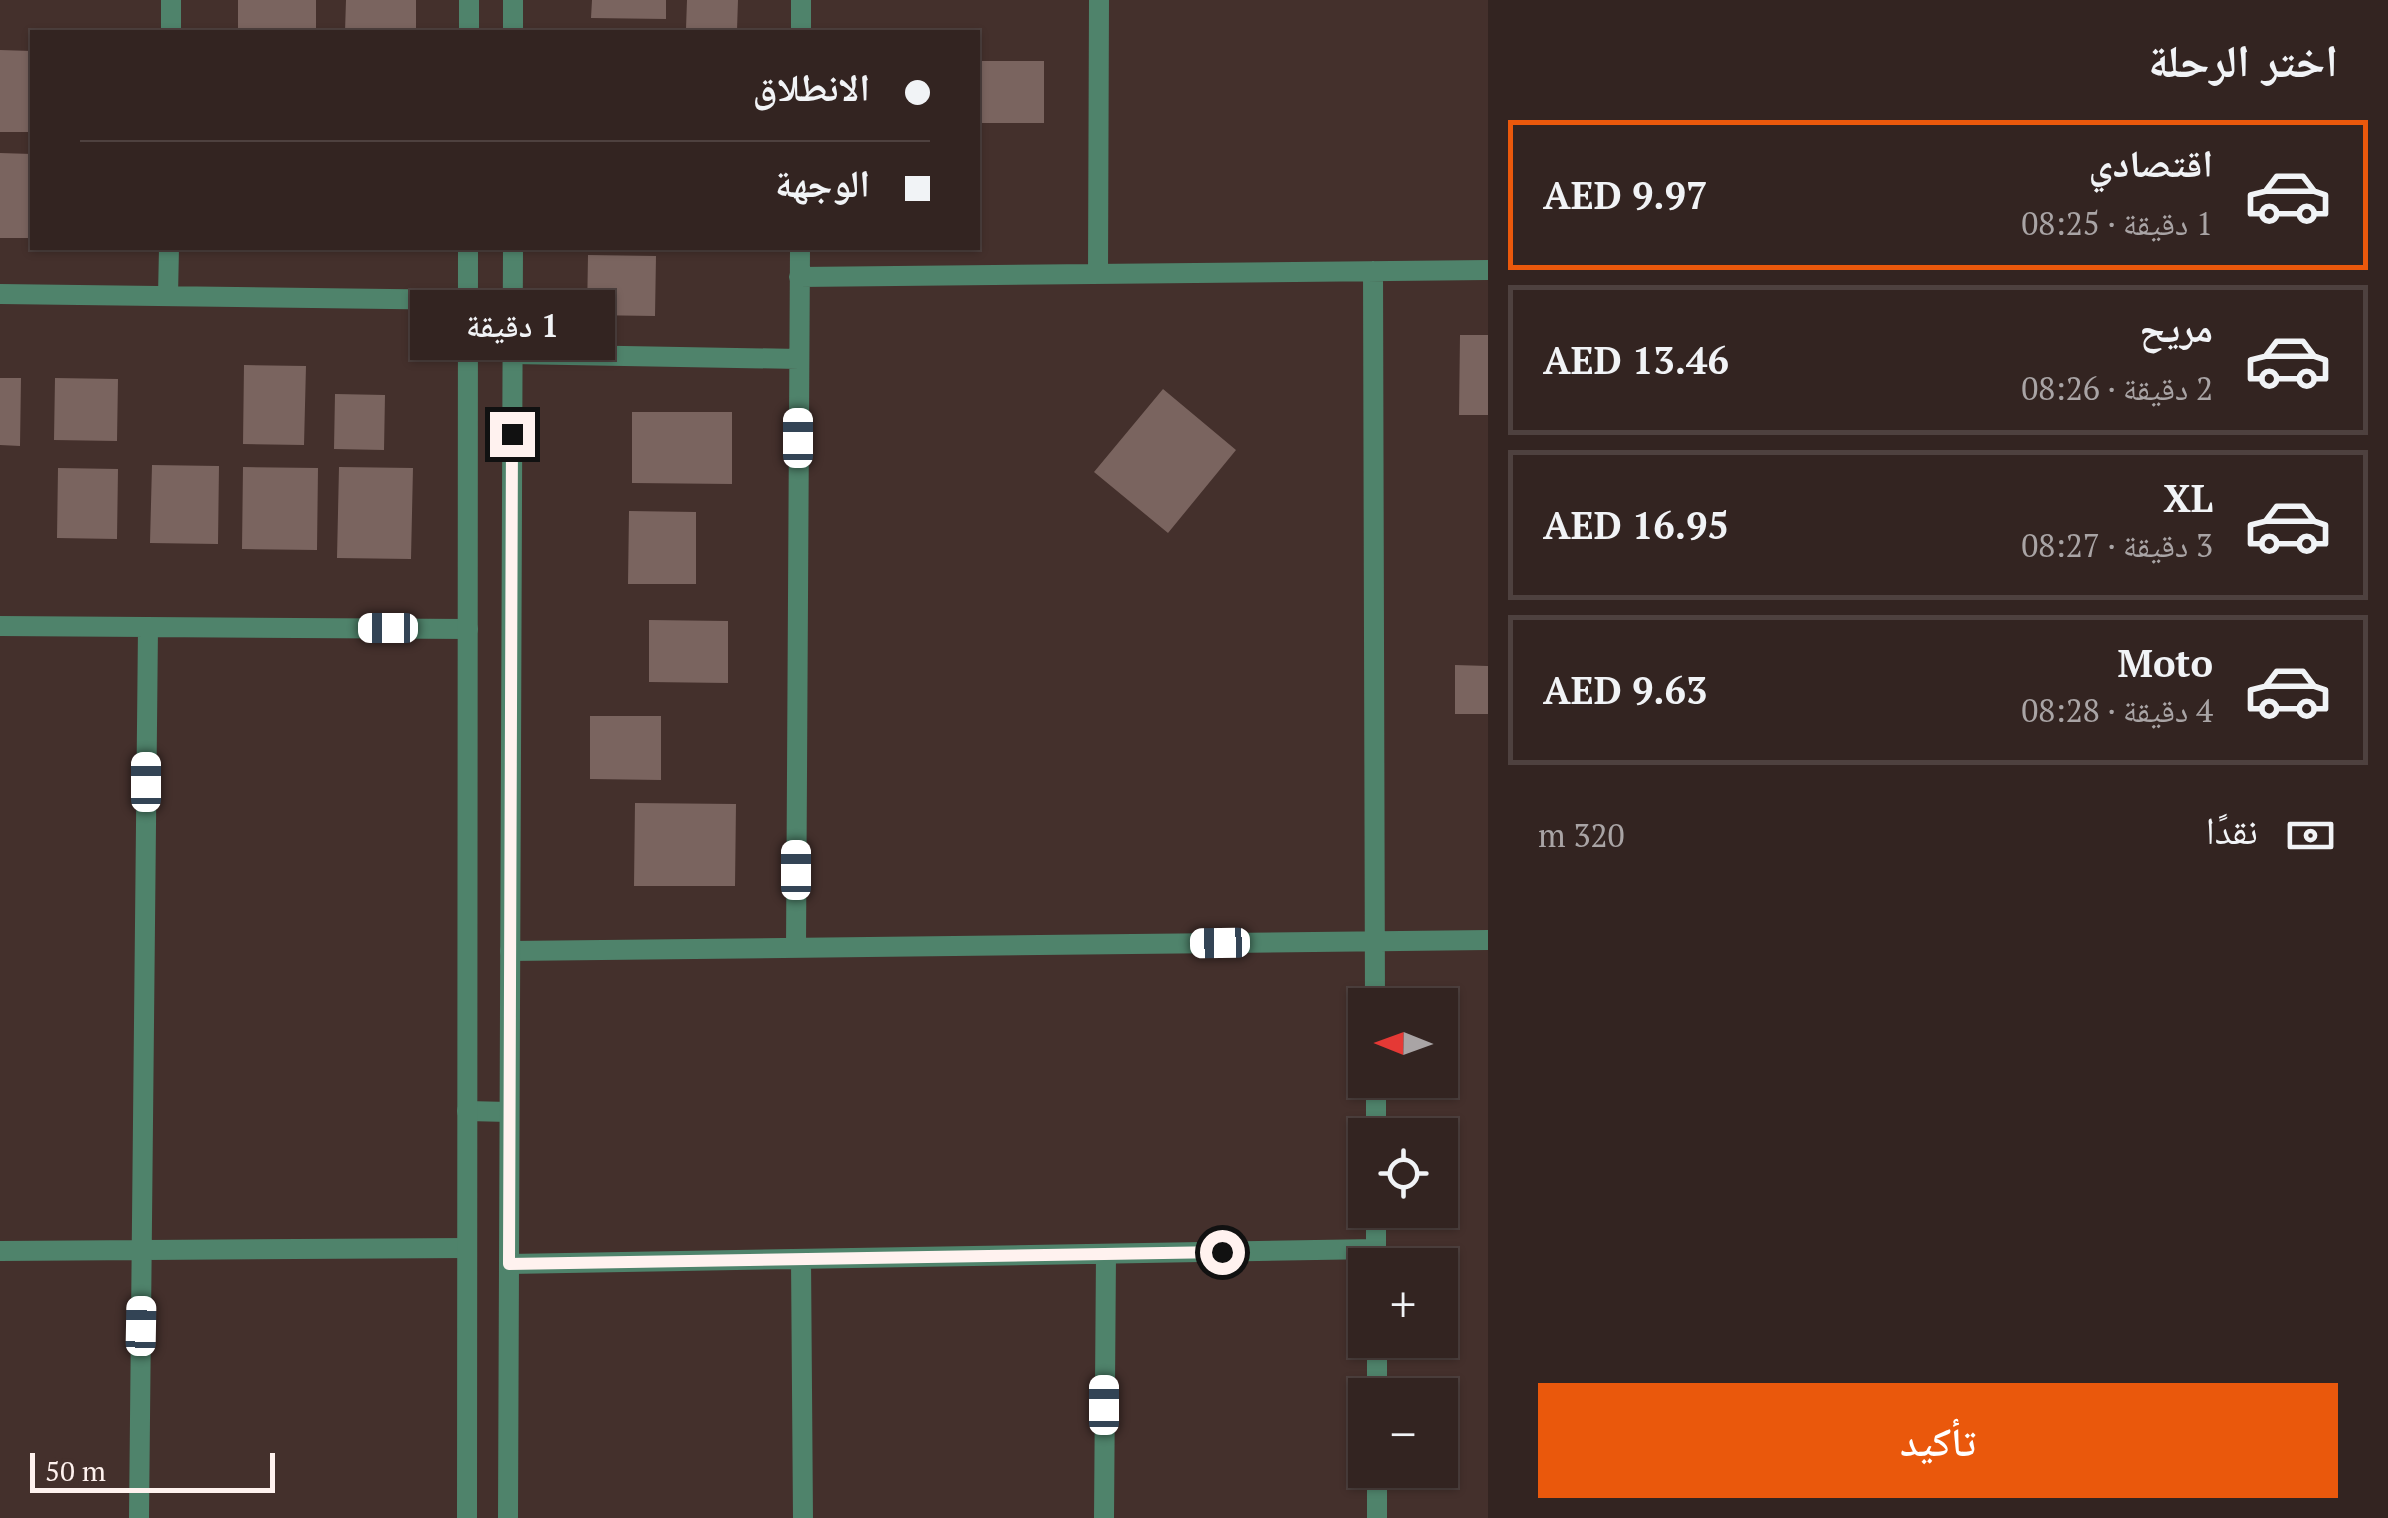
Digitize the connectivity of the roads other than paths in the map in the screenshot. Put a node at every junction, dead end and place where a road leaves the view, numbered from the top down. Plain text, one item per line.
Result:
1 (171, 0) edge
2 (469, 0) edge
3 (513, 0) edge
4 (801, 0) edge
5 (1099, 0) edge
6 (170, 30) edge
7 (469, 30) edge
8 (513, 30) edge
9 (801, 30) edge
10 (169, 250) edge
11 (468, 250) edge
12 (512, 250) edge
13 (800, 250) edge
14 (1488, 270) edge
15 (1373, 271) junction
16 (1098, 274) junction
17 (800, 277) junction
18 (0, 294) edge
19 (168, 296) junction
20 (468, 300) junction
21 (512, 354) junction
22 (799, 359) junction
23 (0, 626) edge
24 (148, 627) junction
25 (468, 628) junction
26 (1488, 940) edge
27 (1375, 941) junction
28 (796, 948) junction
29 (510, 951) junction
30 (1375, 988) edge
31 (467, 1111) junction
32 (510, 1112) junction
33 (467, 1248) junction
34 (0, 1250) edge
35 (142, 1250) junction
36 (1106, 1254) junction
37 (1348, 1257) edge
38 (801, 1259) junction
39 (509, 1264) junction
40 (1377, 1488) edge
41 (139, 1518) edge
42 (467, 1518) edge
43 (508, 1518) edge
44 (802, 1518) edge
45 (1104, 1518) edge
46 (1377, 1518) edge

1 - 6 street
2 - 7 street
3 - 8 street
4 - 9 street
5 - 16 street
10 - 19 street
11 - 20 street
12 - 21 street
13 - 17 street
14 - 15 street
15 - 16 street
15 - 27 street
16 - 17 street
17 - 22 street
18 - 19 street
19 - 20 street
20 - 25 street
21 - 22 street
21 - 29 street
22 - 28 street
23 - 24 street
24 - 25 street
24 - 35 street
25 - 31 street
26 - 27 street
27 - 28 street
27 - 30 street
28 - 29 street
29 - 32 street
31 - 32 street
31 - 33 street
32 - 39 street
33 - 35 street
33 - 42 street
34 - 35 street
35 - 41 street
36 - 37 street
36 - 38 street
36 - 45 street
38 - 39 street
38 - 44 street
39 - 43 street
40 - 46 street

